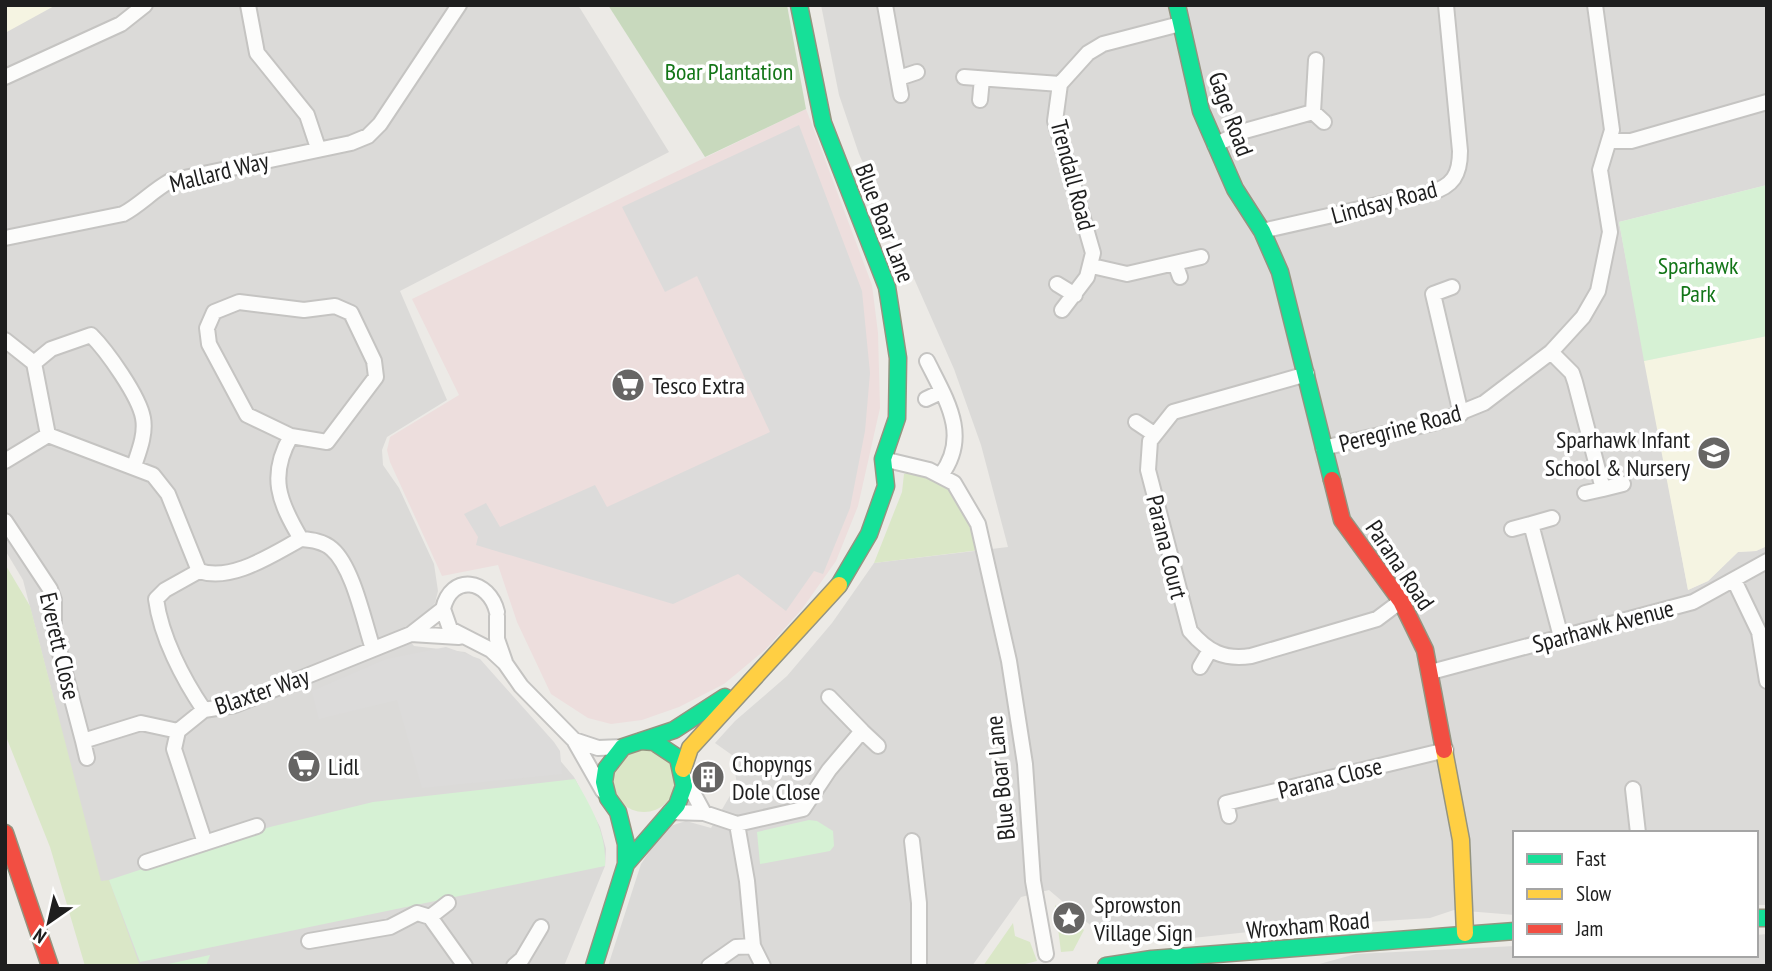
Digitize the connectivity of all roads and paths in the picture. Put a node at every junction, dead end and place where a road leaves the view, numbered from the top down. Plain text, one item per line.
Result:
1 (145, 5) edge
2 (248, 5) edge
3 (459, 5) edge
4 (799, 5) edge
5 (885, 5) edge
6 (1177, 5) edge
7 (1446, 5) edge
8 (1595, 5) edge
9 (1180, 24) junction
10 (1316, 60) dead end
11 (917, 72) dead end
12 (5, 77) edge
13 (964, 77) dead end
14 (899, 78) junction
15 (982, 79) junction
16 (1060, 84) junction
17 (901, 94) dead end
18 (980, 100) dead end
19 (1767, 102) edge
20 (1611, 141) junction
21 (1214, 145) junction
22 (318, 148) junction
23 (1262, 231) junction
24 (5, 238) edge
25 (1201, 257) dead end
26 (1092, 267) junction
27 (1057, 284) dead end
28 (1451, 287) dead end
29 (1075, 295) junction
30 (1062, 310) dead end
31 (5, 340) edge
32 (1551, 352) junction
33 (927, 361) dead end
34 (34, 363) junction
35 (1307, 374) junction
36 (941, 392) junction
37 (926, 399) dead end
38 (1461, 414) junction
39 (1136, 422) dead end
40 (1154, 434) junction
41 (48, 435) junction
42 (291, 436) junction
43 (1323, 448) junction
44 (883, 459) junction
45 (5, 461) edge
46 (134, 466) junction
47 (941, 475) junction
48 (1623, 484) dead end
49 (1602, 489) junction
50 (1585, 493) dead end
51 (1552, 518) dead end
52 (5, 521) edge
53 (1531, 524) junction
54 (1512, 529) dead end
55 (301, 539) junction
56 (1767, 561) edge
57 (198, 571) junction
58 (1734, 580) junction
59 (1401, 601) junction
60 (443, 609) junction
61 (497, 614) junction
62 (411, 635) junction
63 (1561, 637) junction
64 (467, 638) junction
65 (373, 649) junction
66 (1210, 650) junction
67 (505, 663) junction
68 (1200, 667) dead end
69 (1431, 672) junction
70 (758, 676) junction
71 (1767, 681) edge
72 (829, 698) dead end
73 (204, 710) junction
74 (178, 731) junction
75 (862, 731) junction
76 (573, 740) junction
77 (83, 741) junction
78 (640, 741) junction
79 (623, 747) junction
80 (878, 747) dead end
81 (1446, 750) junction
82 (87, 758) dead end
83 (684, 774) junction
84 (1633, 789) dead end
85 (608, 798) junction
86 (618, 812) junction
87 (704, 813) junction
88 (667, 814) junction
89 (1230, 816) dead end
90 (737, 824) junction
91 (257, 826) dead end
92 (1638, 831) edge
93 (5, 832) edge
94 (912, 841) dead end
95 (205, 843) junction
96 (146, 862) dead end
97 (626, 864) junction
98 (448, 903) dead end
99 (430, 917) junction
100 (541, 927) dead end
101 (1513, 931) edge
102 (1465, 933) junction
103 (309, 941) dead end
104 (752, 946) junction
105 (1046, 954) dead end
106 (1269, 959) edge
107 (593, 961) edge
108 (50, 966) edge
109 (465, 966) edge
110 (514, 966) edge
111 (709, 966) edge
112 (763, 966) edge
113 (919, 966) edge
114 (1106, 966) edge

1 - 12 street
2 - 22 street
3 - 22 street, Mallard Way
4 - 44 street, Blue Boar Lane
5 - 14 street
6 - 9 street, Gage Road
7 - 23 street, Lindsay Road
8 - 20 street, Peregrine Road
9 - 16 street, Trendall Road
9 - 21 street, Gage Road
10 - 21 street
11 - 14 street
13 - 15 street, Trendall Road
14 - 17 street
15 - 16 street, Trendall Road
15 - 18 street
16 - 26 street, Trendall Road
19 - 20 street
20 - 32 street, Peregrine Road
21 - 23 street, Gage Road
22 - 24 street, Mallard Way
23 - 35 street, Parana Road
25 - 26 street
26 - 29 street
27 - 29 street
28 - 38 street
29 - 30 street
31 - 34 street
32 - 38 street, Peregrine Road
32 - 49 street
33 - 36 street
34 - 41 street
34 - 46 street
35 - 40 street
35 - 43 street, Parana Road
36 - 37 street
36 - 47 street
38 - 43 street, Peregrine Road
39 - 40 street
40 - 66 street, Parana Court
41 - 45 street
41 - 46 street
42 - 42 street
42 - 55 street
43 - 59 street, Parana Road
44 - 47 street, Blue Boar Lane
44 - 70 street, Blue Boar Lane
46 - 57 street
47 - 105 street, Blue Boar Lane
48 - 49 street
49 - 50 street
51 - 53 street
52 - 77 street, Everett Close
53 - 54 street
53 - 63 street
55 - 57 street
55 - 65 street
56 - 58 street, Sparhawk Avenue
57 - 73 street, Blaxter Way
58 - 63 street, Sparhawk Avenue
58 - 71 street
59 - 66 street
59 - 69 street, Parana Road
60 - 61 street
60 - 62 street, Blaxter Way
60 - 64 street, Blue Boar Lane
61 - 64 street
61 - 67 street, Blue Boar Lane
62 - 64 street, Blaxter Way
62 - 65 street, Blaxter Way
63 - 69 street, Sparhawk Avenue
64 - 67 street, Blue Boar Lane
65 - 73 street, Blaxter Way
66 - 68 street
67 - 76 street, Blue Boar Lane
69 - 81 street, Parana Road
70 - 78 street, Blue Boar Lane
70 - 83 street, Blue Boar Lane
72 - 75 street
73 - 74 street
74 - 77 street
74 - 95 street
75 - 80 street
75 - 90 street
76 - 79 street, Blue Boar Lane
76 - 85 street, Blue Boar Lane
77 - 82 street, Everett Close
78 - 79 street, Blue Boar Lane
78 - 83 street
79 - 85 street
81 - 89 street, Parana Close
81 - 102 street, Parana Road
83 - 87 street
83 - 88 street, Blue Boar Lane
84 - 92 street
85 - 86 street, Blue Boar Lane
86 - 88 street
86 - 97 street, Blue Boar Lane
87 - 88 street
87 - 90 street
88 - 97 street, Blue Boar Lane
90 - 104 street
91 - 95 street
93 - 108 street
94 - 113 street
95 - 96 street
97 - 107 street, Blue Boar Lane
98 - 99 street
99 - 103 street
99 - 109 street
100 - 110 street
101 - 102 street, Wroxham Road
102 - 106 street, Wroxham Road
104 - 111 street
104 - 112 street
106 - 114 street, Wroxham Road

